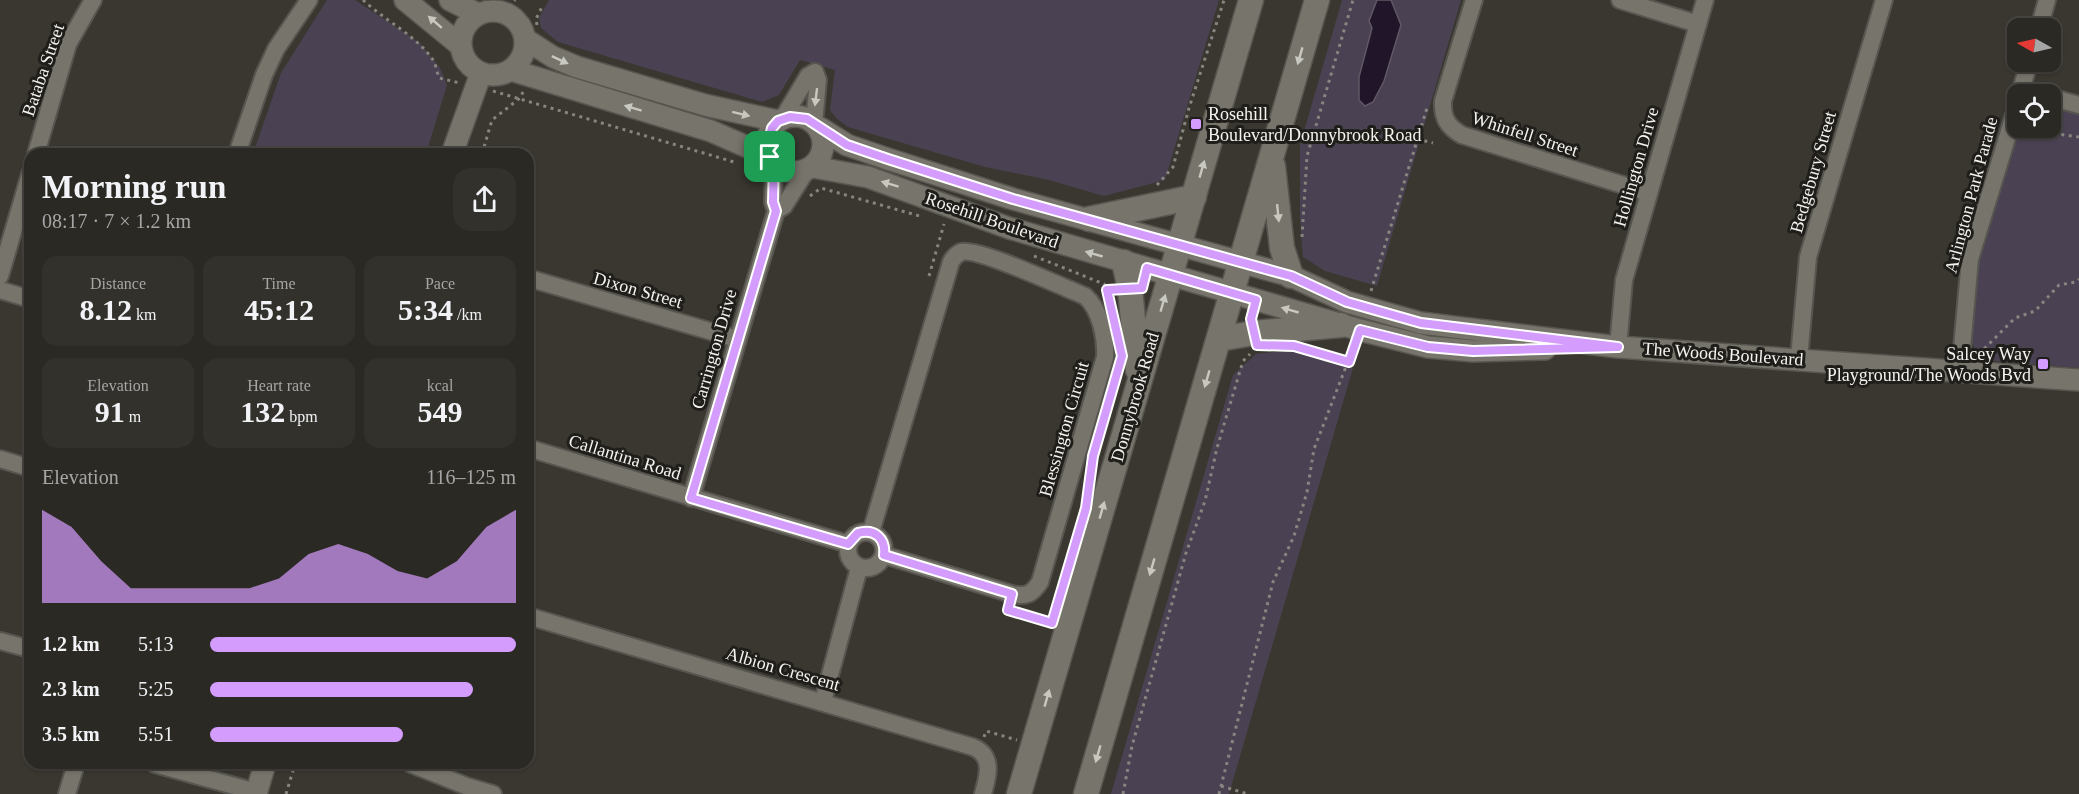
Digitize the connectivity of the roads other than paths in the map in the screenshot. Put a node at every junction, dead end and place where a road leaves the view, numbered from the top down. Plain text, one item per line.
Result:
1 (93, 0) edge
2 (309, 0) edge
3 (405, 0) edge
4 (450, 0) edge
5 (1251, 0) edge
6 (1317, 0) edge
7 (1474, 0) edge
8 (1620, 0) edge
9 (1705, 0) edge
10 (1884, 0) edge
11 (2047, 0) edge
12 (511, 7) edge
13 (478, 14) junction
14 (2042, 18) edge
15 (1698, 24) junction
16 (525, 39) junction
17 (460, 45) junction
18 (511, 70) junction
19 (479, 80) junction
20 (2061, 100) edge
21 (2079, 105) edge
22 (780, 119) junction
23 (817, 126) junction
24 (2007, 138) edge
25 (38, 148) edge
26 (239, 148) edge
27 (454, 148) edge
28 (1272, 155) junction
29 (772, 160) junction
30 (809, 169) junction
31 (1649, 193) junction
32 (24, 194) edge
33 (1194, 197) junction
34 (776, 211) junction
35 (1089, 219) junction
36 (1180, 245) junction
37 (1124, 262) junction
38 (1241, 263) junction
39 (1171, 274) junction
40 (0, 276) edge
41 (1291, 276) junction
42 (534, 280) edge
43 (0, 290) edge
44 (1232, 293) junction
45 (24, 297) edge
46 (1350, 328) junction
47 (737, 339) junction
48 (1219, 339) junction
49 (1618, 347) junction
50 (1799, 358) junction
51 (1960, 371) junction
52 (2079, 380) edge
53 (1139, 384) junction
54 (534, 450) edge
55 (0, 459) edge
56 (24, 466) edge
57 (691, 498) junction
58 (871, 532) junction
59 (848, 544) junction
60 (884, 555) junction
61 (859, 568) junction
62 (534, 618) edge
63 (0, 640) edge
64 (24, 647) edge
65 (823, 701) junction
66 (74, 769) edge
67 (172, 769) edge
68 (263, 769) edge
69 (420, 769) edge
70 (452, 788) edge
71 (256, 793) edge
72 (67, 794) edge
73 (493, 794) edge
74 (983, 794) edge
75 (1019, 794) edge
76 (1086, 794) edge

1 - 25 street, Bataba Street
2 - 26 street
17 -> 3 street
4 - 13 street
33 -> 5 main road, Donnybrook Road
6 -> 28 main road
7 - 31 street, Whinfell Street
8 - 15 street
9 - 15 street, Hollington Drive
10 - 50 street, Bedgebury Street
11 - 14 street
12 - 13 street
12 - 16 street
13 - 17 street
15 - 31 street, Hollington Drive
16 - 18 street
16 -> 22 street
17 - 19 street
18 - 19 street
29 -> 18 street
19 - 27 street
20 - 21 street
22 - 23 street
22 -> 23 street
22 - 29 street
23 - 30 street
23 - 35 street, Rosehill Boulevard
24 - 51 street, Arlington Park Parade
28 - 38 main road
28 -> 41 main road
29 - 30 street
29 - 34 street, Carrington Drive
30 - 34 street, Carrington Drive
37 -> 30 street, Rosehill Boulevard
31 - 49 street, Hollington Drive
32 - 40 street
33 - 35 main road
33 - 36 main road, Donnybrook Road
34 - 47 street, Carrington Drive
35 - 36 street, Rosehill Boulevard
36 - 38 street, Rosehill Boulevard
36 - 39 main road, Donnybrook Road
37 - 39 street, Rosehill Boulevard
37 - 53 main road
38 - 41 street, The Woods Boulevard
38 - 44 main road
39 - 44 street, Rosehill Boulevard
53 -> 39 main road, Donnybrook Road
41 - 49 street, The Woods Boulevard
42 - 47 street, Dixon Street
43 - 45 street
46 -> 44 street, The Woods Boulevard
44 - 48 main road
46 - 48 main road
46 - 49 street, The Woods Boulevard
47 - 57 street, Carrington Drive
48 -> 76 main road
49 - 50 street, The Woods Boulevard
50 - 51 street, The Woods Boulevard
51 - 52 street, The Woods Boulevard
75 -> 53 main road, Donnybrook Road
54 - 57 street, Callantina Road
55 - 56 street
57 - 59 street, Callantina Road
58 - 59 street
58 - 60 street
58 - 60 street, Blessington Circuit
59 - 61 street
60 - 61 street
61 - 65 street
62 - 65 street, Albion Crescent
63 - 64 street
65 - 74 street, Albion Crescent
66 - 72 street
67 - 71 street
68 - 71 street
69 - 70 street
70 - 73 street

